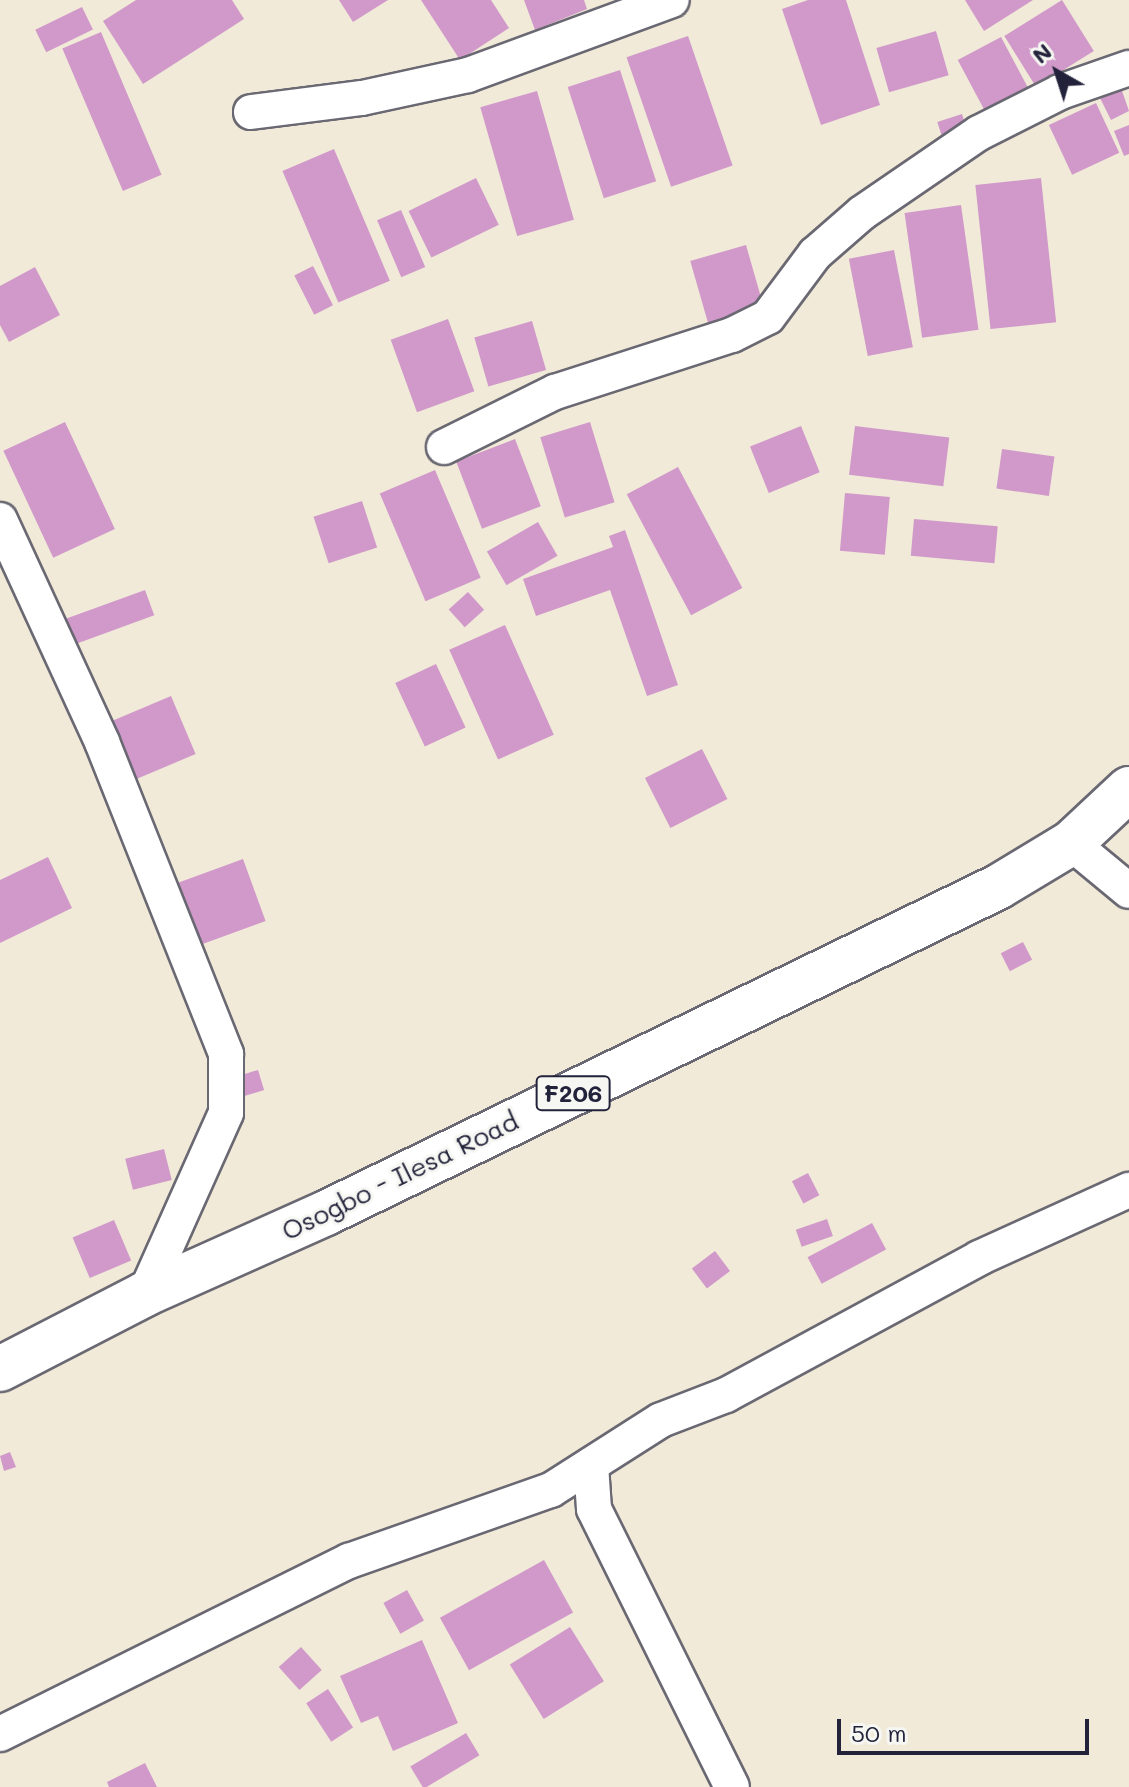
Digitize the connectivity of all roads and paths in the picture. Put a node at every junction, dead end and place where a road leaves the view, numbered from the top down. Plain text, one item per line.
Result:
1 (672, 0) edge
2 (1129, 68) edge
3 (251, 112) dead end
4 (444, 447) dead end
5 (0, 520) edge
6 (1129, 789) edge
7 (1071, 843) junction
8 (1129, 891) edge
9 (1129, 1190) edge
10 (181, 1211) junction
11 (214, 1263) junction
12 (145, 1294) junction
13 (0, 1369) edge
14 (591, 1465) junction
15 (551, 1490) junction
16 (594, 1509) junction
17 (0, 1734) edge
18 (732, 1787) edge

1 - 3 street
2 - 4 street
5 - 10 street
6 - 7 main road, Osogbo - Ilesa Road / F206
7 - 8 street
7 - 11 main road, Osogbo - Ilesa Road / F206
9 - 14 street
10 - 11 street
10 - 12 street
11 - 12 main road, Osogbo - Ilesa Road / F206
12 - 13 main road, Osogbo - Ilesa Road / F206
14 - 15 street
14 - 16 street
15 - 16 street
15 - 17 street
16 - 18 street

